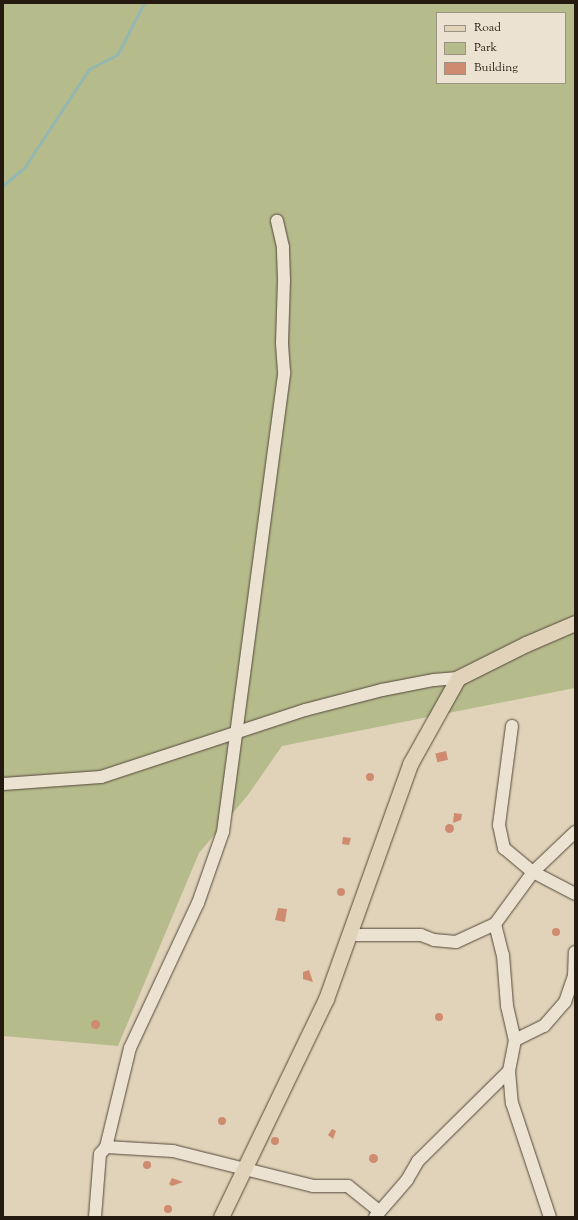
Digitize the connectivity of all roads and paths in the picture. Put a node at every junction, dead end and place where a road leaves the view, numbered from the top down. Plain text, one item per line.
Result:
1 (277, 221) dead end
2 (575, 623) edge
3 (458, 678) junction
4 (512, 726) dead end
5 (237, 734) junction
6 (3, 784) edge
7 (575, 832) edge
8 (533, 872) junction
9 (575, 894) edge
10 (495, 924) junction
11 (349, 935) junction
12 (575, 952) edge
13 (515, 1040) junction
14 (509, 1071) junction
15 (106, 1147) junction
16 (245, 1169) junction
17 (377, 1214) edge
18 (95, 1217) edge
19 (221, 1217) edge
20 (550, 1217) edge

1 - 5 street
2 - 3 main road
3 - 5 street
3 - 11 main road
4 - 8 street
5 - 6 street
5 - 15 street
7 - 8 street
8 - 9 street
8 - 10 street
10 - 11 street
10 - 13 street
11 - 16 main road
12 - 13 street
13 - 14 street
14 - 17 street
14 - 20 street
15 - 16 street
15 - 18 street
16 - 17 street
16 - 19 main road

